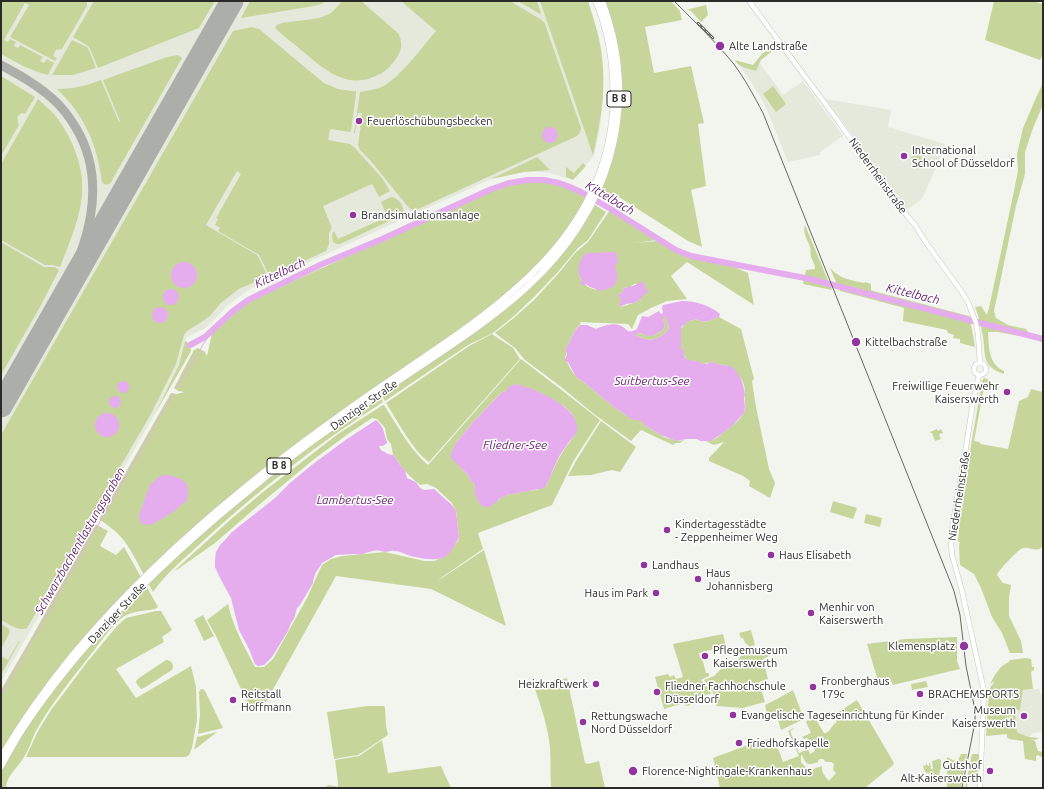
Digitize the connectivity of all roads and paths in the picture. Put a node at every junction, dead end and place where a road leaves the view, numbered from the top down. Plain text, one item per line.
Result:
1 (596, 1) edge
2 (602, 1) edge
3 (748, 1) edge
4 (594, 192) junction
5 (589, 204) junction
6 (980, 363) junction
7 (979, 375) junction
8 (1, 757) edge
9 (1, 766) edge
10 (980, 788) edge

1 - 4 highway, Danziger Straße / B 8
2 - 4 highway, Danziger Straße / B 8
3 - 6 main road, Niederrheinstraße
4 - 5 highway, Danziger Straße / B 8
5 - 8 highway, Danziger Straße / B 8
5 - 9 highway, Danziger Straße / B 8
6 - 7 main road, Niederrheinstraße
6 - 7 main road, Niederrheinstraße
7 - 10 main road, Niederrheinstraße

